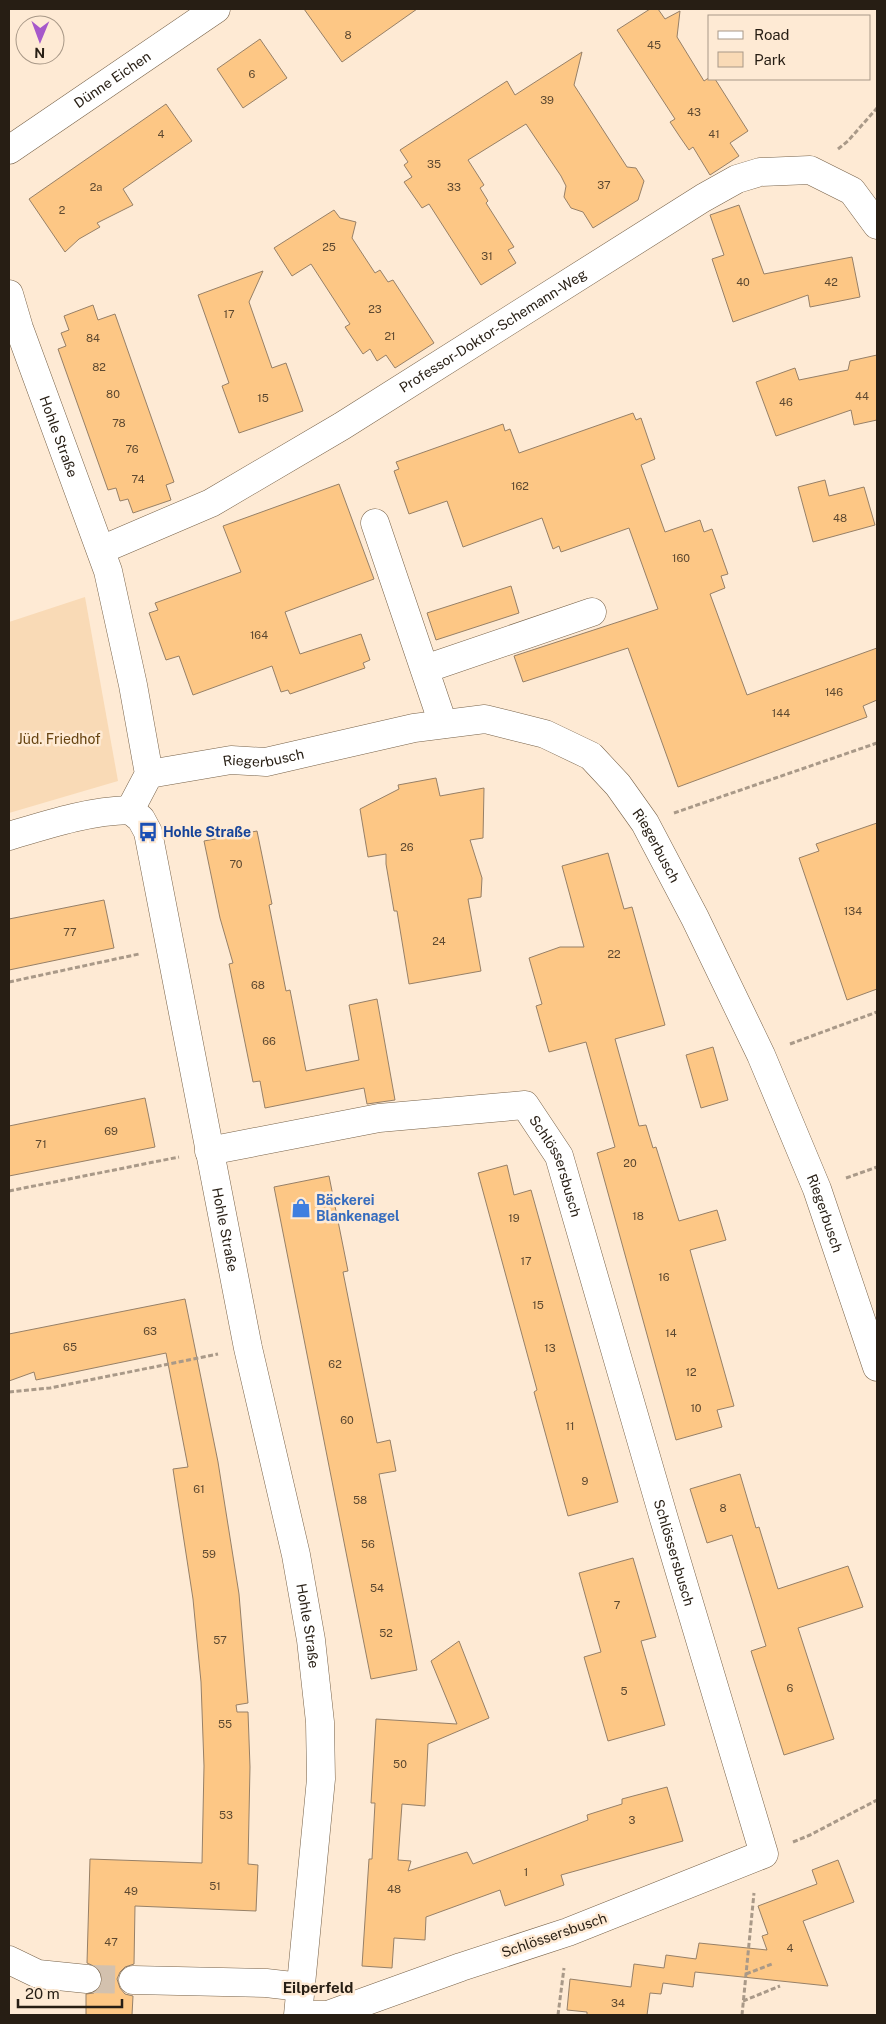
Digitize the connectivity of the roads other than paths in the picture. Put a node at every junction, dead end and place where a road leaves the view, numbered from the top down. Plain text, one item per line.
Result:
1 (216, 9) edge
2 (9, 150) edge
3 (877, 226) edge
4 (9, 294) edge
5 (376, 523) dead end
6 (101, 550) junction
7 (592, 612) dead end
8 (425, 669) junction
9 (443, 724) junction
10 (149, 774) junction
11 (130, 810) junction
12 (9, 836) edge
13 (208, 1151) junction
14 (877, 1367) edge
15 (9, 1960) edge
16 (87, 1979) tunnel mouth
17 (133, 1980) tunnel mouth
18 (301, 1987) junction
19 (298, 2015) edge
20 (314, 2015) edge

1 - 2 street, Dünne Eichen
3 - 6 street, Professor-Doktor-Schemann-Weg
4 - 6 street, Hohle Straße
5 - 8 street
6 - 10 street, Hohle Straße
7 - 8 street
8 - 9 street
9 - 10 street, Riegerbusch
9 - 14 street, Riegerbusch
10 - 11 street
11 - 12 street
11 - 13 street, Hohle Straße
13 - 18 street, Hohle Straße
13 - 20 street, Schlössersbusch
15 - 16 street
17 - 18 street
18 - 19 street, Hohle Straße

